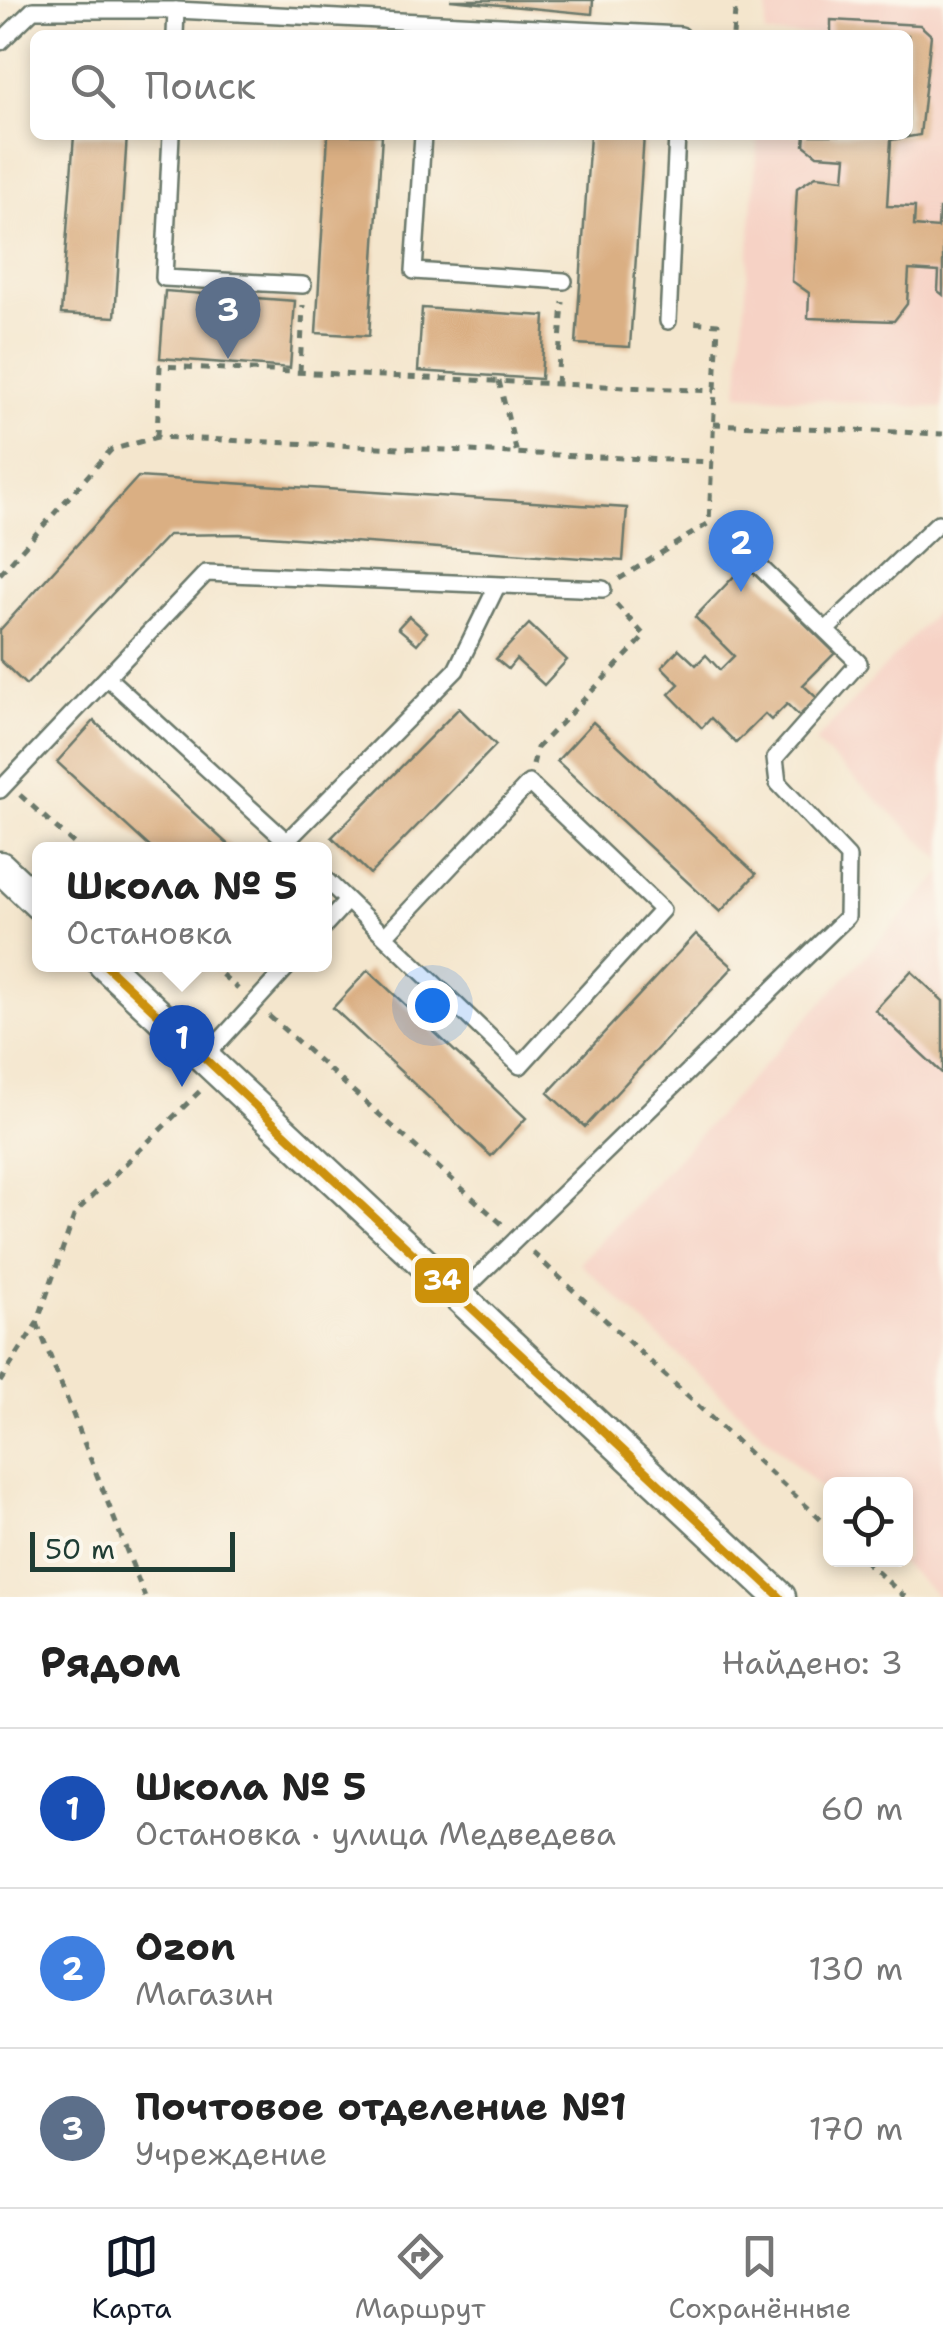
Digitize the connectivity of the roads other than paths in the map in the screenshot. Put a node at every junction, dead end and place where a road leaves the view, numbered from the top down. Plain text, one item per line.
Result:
1 (33, 4) edge
2 (176, 10) junction
3 (430, 29) edge
4 (175, 30) edge
5 (472, 30) edge
6 (0, 42) edge
7 (171, 140) edge
8 (423, 140) edge
9 (677, 140) edge
10 (564, 281) road end
11 (304, 285) road end
12 (668, 322) road end
13 (941, 524) edge
14 (756, 562) dead end
15 (497, 586) junction
16 (603, 589) road end
17 (826, 630) junction
18 (109, 679) junction
19 (4, 786) edge
20 (289, 842) edge
21 (295, 842) edge
22 (0, 867) edge
23 (332, 886) edge
24 (32, 897) edge
25 (348, 901) junction
26 (332, 918) edge
27 (386, 935) junction
28 (111, 972) edge
29 (283, 972) edge
30 (198, 1069) junction
31 (458, 1296) junction
32 (780, 1597) edge

1 - 2 lane
1 - 6 lane
2 - 3 lane
2 - 4 lane
3 - 5 lane
7 - 11 lane
8 - 10 lane
9 - 12 lane
13 - 17 lane
14 - 17 lane
15 - 16 lane
15 - 18 lane
15 - 21 lane
17 - 31 lane
18 - 19 lane
18 - 20 lane
22 - 24 street
23 - 25 lane
25 - 26 lane
25 - 27 lane
27 - 27 lane
28 - 30 street
29 - 30 lane
30 - 31 street
31 - 32 street

